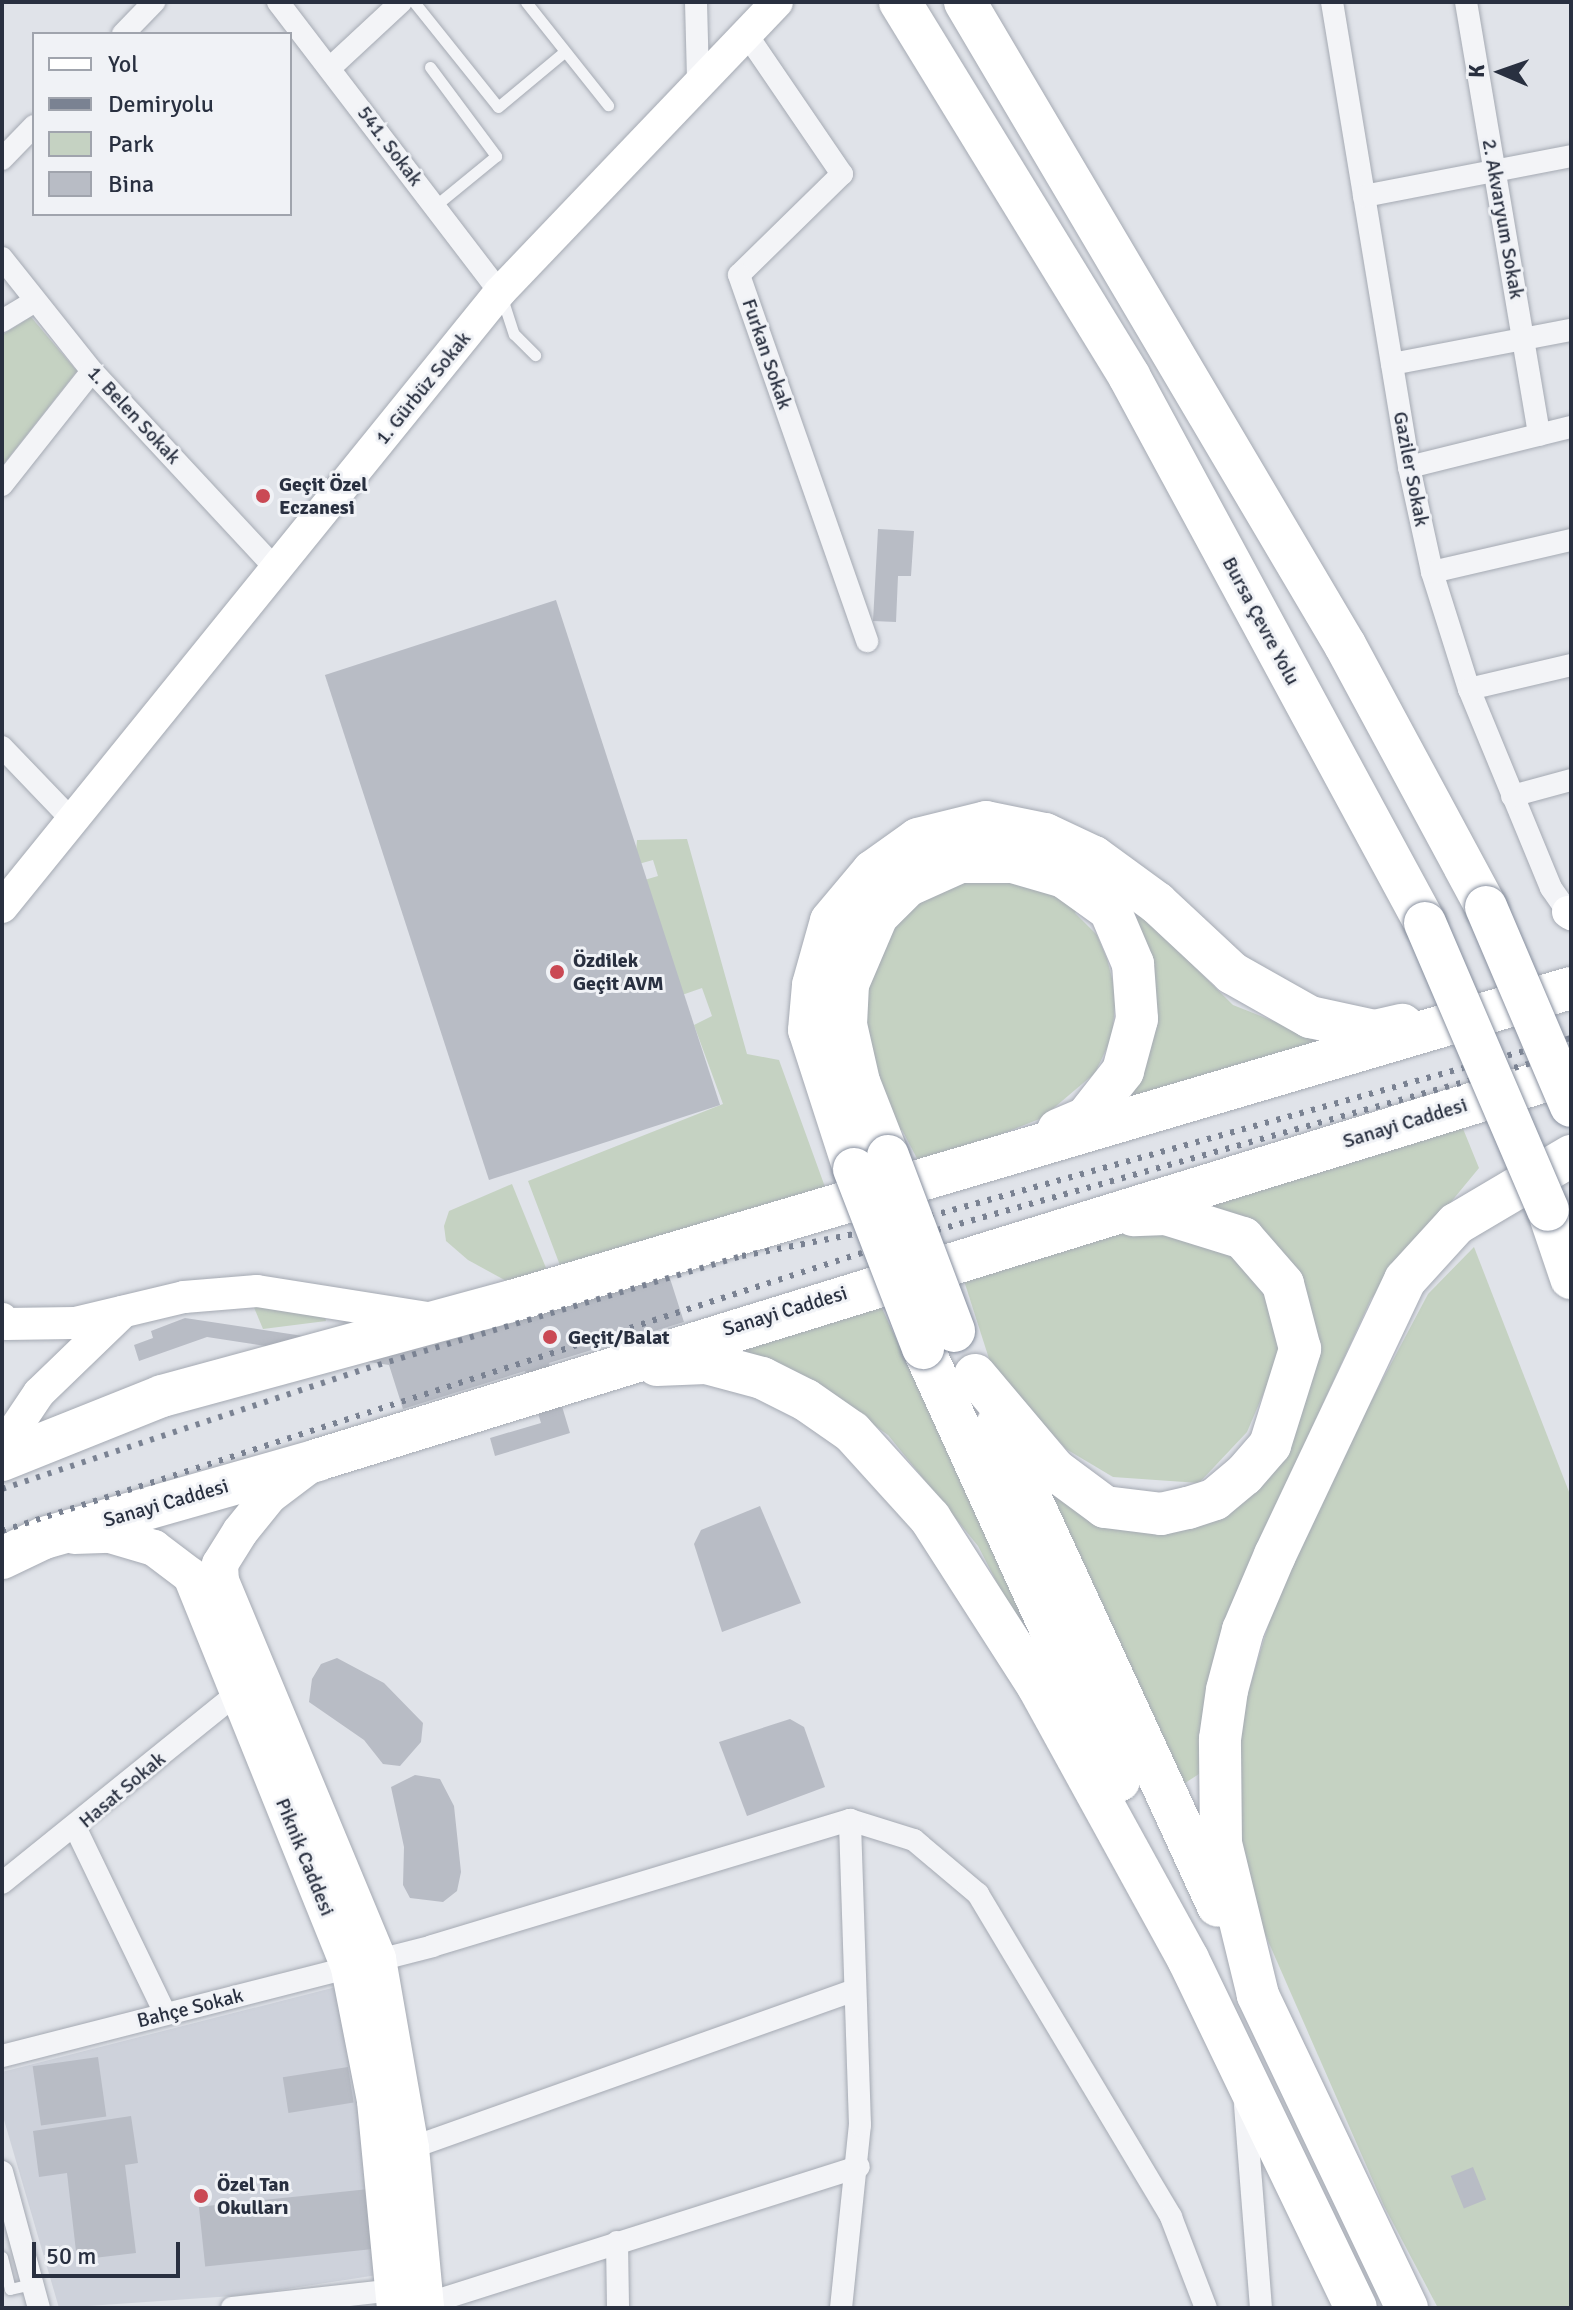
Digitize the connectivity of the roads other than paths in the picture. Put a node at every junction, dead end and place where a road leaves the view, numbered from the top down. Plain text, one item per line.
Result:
1 (154, 2) edge
2 (278, 2) edge
3 (401, 2) edge
4 (414, 2) edge
5 (526, 2) edge
6 (696, 2) edge
7 (777, 2) edge
8 (900, 2) edge
9 (965, 2) edge
10 (1332, 2) edge
11 (1466, 2) edge
12 (125, 32) edge
13 (745, 32) junction
14 (564, 52) junction
15 (430, 67) dead end
16 (330, 68) junction
17 (698, 80) junction
18 (608, 105) dead end
19 (32, 128) edge
20 (1571, 156) edge
21 (2, 159) edge
22 (1495, 171) junction
23 (1364, 196) junction
24 (435, 206) junction
25 (2, 258) edge
26 (500, 292) junction
27 (35, 301) junction
28 (2, 321) edge
29 (1571, 330) edge
30 (1523, 339) junction
31 (535, 355) dead end
32 (1392, 364) junction
33 (92, 371) junction
34 (1571, 427) edge
35 (1539, 435) junction
36 (1409, 467) junction
37 (2, 485) edge
38 (1571, 540) edge
39 (273, 566) junction
40 (1432, 572) junction
41 (867, 641) dead end
42 (1571, 665) edge
43 (1469, 689) junction
44 (2, 747) edge
45 (1571, 780) edge
46 (1512, 796) junction
47 (73, 821) junction
48 (4, 902) edge
49 (1570, 913) edge
50 (1571, 988) edge
51 (1571, 1073) edge
52 (1571, 1106) edge
53 (1571, 1156) edge
54 (992, 1159) junction
55 (871, 1163) junction
56 (1548, 1210) junction
57 (1092, 1217) junction
58 (1571, 1267) edge
59 (1571, 1278) edge
60 (123, 1312) junction
61 (437, 1320) junction
62 (4, 1322) edge
63 (939, 1340) junction
64 (975, 1375) junction
65 (553, 1382) junction
66 (2, 1448) edge
67 (2, 1460) edge
68 (317, 1460) junction
69 (44, 1538) junction
70 (2, 1558) edge
71 (239, 1692) junction
72 (850, 1820) junction
73 (76, 1829) junction
74 (2, 1883) edge
75 (364, 1964) junction
76 (855, 1990) junction
77 (1258, 1995) junction
78 (165, 2013) junction
79 (2, 2056) edge
80 (1238, 2067) junction
81 (411, 2148) junction
82 (859, 2167) junction
83 (2, 2172) edge
84 (617, 2242) junction
85 (2, 2257) edge
86 (32, 2284) junction
87 (410, 2302) edge
88 (39, 2308) edge
89 (232, 2308) edge
90 (618, 2308) edge
91 (841, 2308) edge
92 (1206, 2308) edge
93 (1261, 2308) edge
94 (1356, 2308) edge
95 (1407, 2308) edge

1 - 12 street
2 - 16 street, 541. Sokak
3 - 16 street
4 - 14 lane
5 - 14 lane
6 - 17 street
7 - 13 main road, 1. Gürbüz Sokak
8 - 56 highway, Bursa Çevre Yolu, bridge
9 - 52 highway, bridge
10 - 23 street, Gaziler Sokak
11 - 22 street, 2. Akvaryum Sokak
13 - 17 main road, 1. Gürbüz Sokak
13 - 41 street, Furkan Sokak
14 - 18 lane
15 - 24 lane
16 - 24 street, 541. Sokak
17 - 26 main road, 1. Gürbüz Sokak
19 - 21 street
20 - 22 street
22 - 23 street
22 - 30 street, 2. Akvaryum Sokak
23 - 32 street, Gaziler Sokak
24 - 26 street, 541. Sokak
25 - 27 street, 1. Belen Sokak
26 - 31 lane
26 - 39 main road, 1. Gürbüz Sokak
27 - 28 street
27 - 33 street, 1. Belen Sokak
29 - 30 street
30 - 32 street
30 - 35 street, 2. Akvaryum Sokak
32 - 36 street, Gaziler Sokak
33 - 37 street
33 - 39 street, 1. Belen Sokak
34 - 35 street
35 - 36 street
36 - 40 street, Gaziler Sokak
38 - 40 street
39 - 47 main road, 1. Gürbüz Sokak
40 - 43 street, Gaziler Sokak
42 - 43 street
43 - 46 street, Gaziler Sokak
44 - 47 street
45 - 46 street
46 - 49 street, Gaziler Sokak
47 - 48 main road, 1. Gürbüz Sokak
50 - 54 highway
50 - 55 highway
51 - 57 highway, Sanayi Caddesi
53 - 77 highway
54 - 55 highway
54 - 61 highway
55 - 63 highway, bridge
56 - 58 highway, Bursa Çevre Yolu
56 - 59 highway
57 - 64 highway
57 - 65 highway, Sanayi Caddesi
60 - 61 main road
60 - 62 main road
60 - 66 main road
61 - 67 highway
63 - 64 highway
63 - 80 highway
64 - 77 highway
65 - 68 highway, Sanayi Caddesi
65 - 80 highway
68 - 69 highway, Sanayi Caddesi
68 - 75 main road, Piknik Caddesi
69 - 70 highway, Sanayi Caddesi
69 - 71 main road, Piknik Caddesi
71 - 73 street, Hasat Sokak
71 - 75 main road, Piknik Caddesi
72 - 75 street, Bahçe Sokak
72 - 76 street
72 - 92 street
73 - 74 street, Hasat Sokak
73 - 78 street
75 - 78 street, Bahçe Sokak
75 - 81 main road, Piknik Caddesi
75 - 87 main road, Piknik Caddesi
76 - 81 street
76 - 82 street
77 - 95 highway
78 - 79 street, Bahçe Sokak
80 - 93 street
80 - 94 highway
81 - 87 main road, Piknik Caddesi
82 - 84 street
82 - 91 street
83 - 86 street
84 - 87 street
84 - 90 street
85 - 86 lane
86 - 88 street
87 - 89 street

